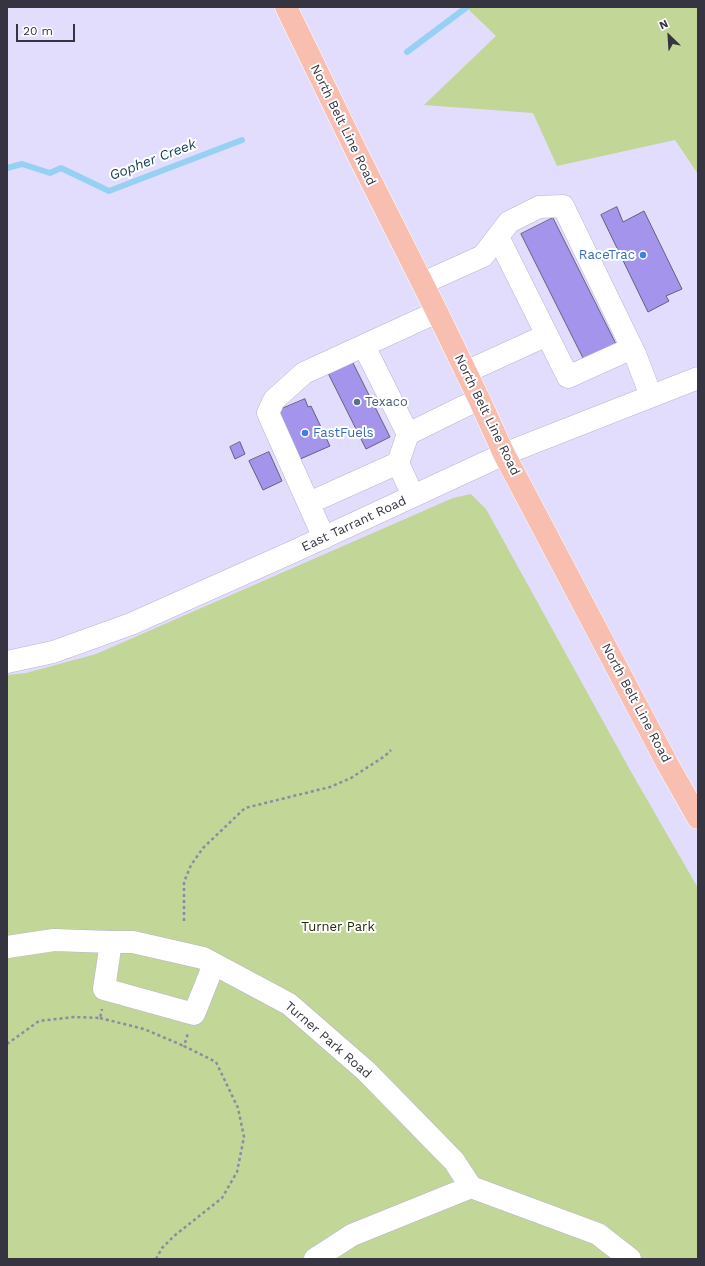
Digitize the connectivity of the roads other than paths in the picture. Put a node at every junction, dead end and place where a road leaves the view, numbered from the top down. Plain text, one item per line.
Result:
1 (286, 7) edge
2 (498, 237) junction
3 (423, 283) junction
4 (437, 312) junction
5 (546, 334) junction
6 (364, 346) junction
7 (632, 348) junction
8 (466, 372) junction
9 (698, 378) edge
10 (652, 396) junction
11 (479, 398) junction
12 (408, 434) junction
13 (504, 454) junction
14 (398, 463) junction
15 (413, 496) junction
16 (309, 503) junction
17 (324, 538) junction
18 (7, 662) edge
19 (698, 818) edge
20 (111, 942) junction
21 (7, 946) edge
22 (214, 964) junction
23 (471, 1187) junction
24 (315, 1259) edge
25 (630, 1259) edge

1 - 3 main road, North Belt Line Road
2 - 3 street
2 - 5 street
2 - 7 street
3 - 4 main road, North Belt Line Road
4 - 6 street
4 - 8 main road, North Belt Line Road
5 - 7 street
5 - 8 street
6 - 12 street
6 - 16 street
7 - 10 street
8 - 11 main road, North Belt Line Road
9 - 10 street, East Tarrant Road
10 - 13 street, East Tarrant Road
11 - 12 street
11 - 13 main road, North Belt Line Road
12 - 14 street
13 - 15 street, East Tarrant Road
13 - 19 main road, North Belt Line Road
14 - 15 street
14 - 16 street
15 - 17 street, East Tarrant Road
16 - 17 street
17 - 18 street, East Tarrant Road
20 - 21 street, Turner Park Road
20 - 22 street, Turner Park Road
20 - 22 street
22 - 23 street, Turner Park Road
23 - 24 street
23 - 25 street

